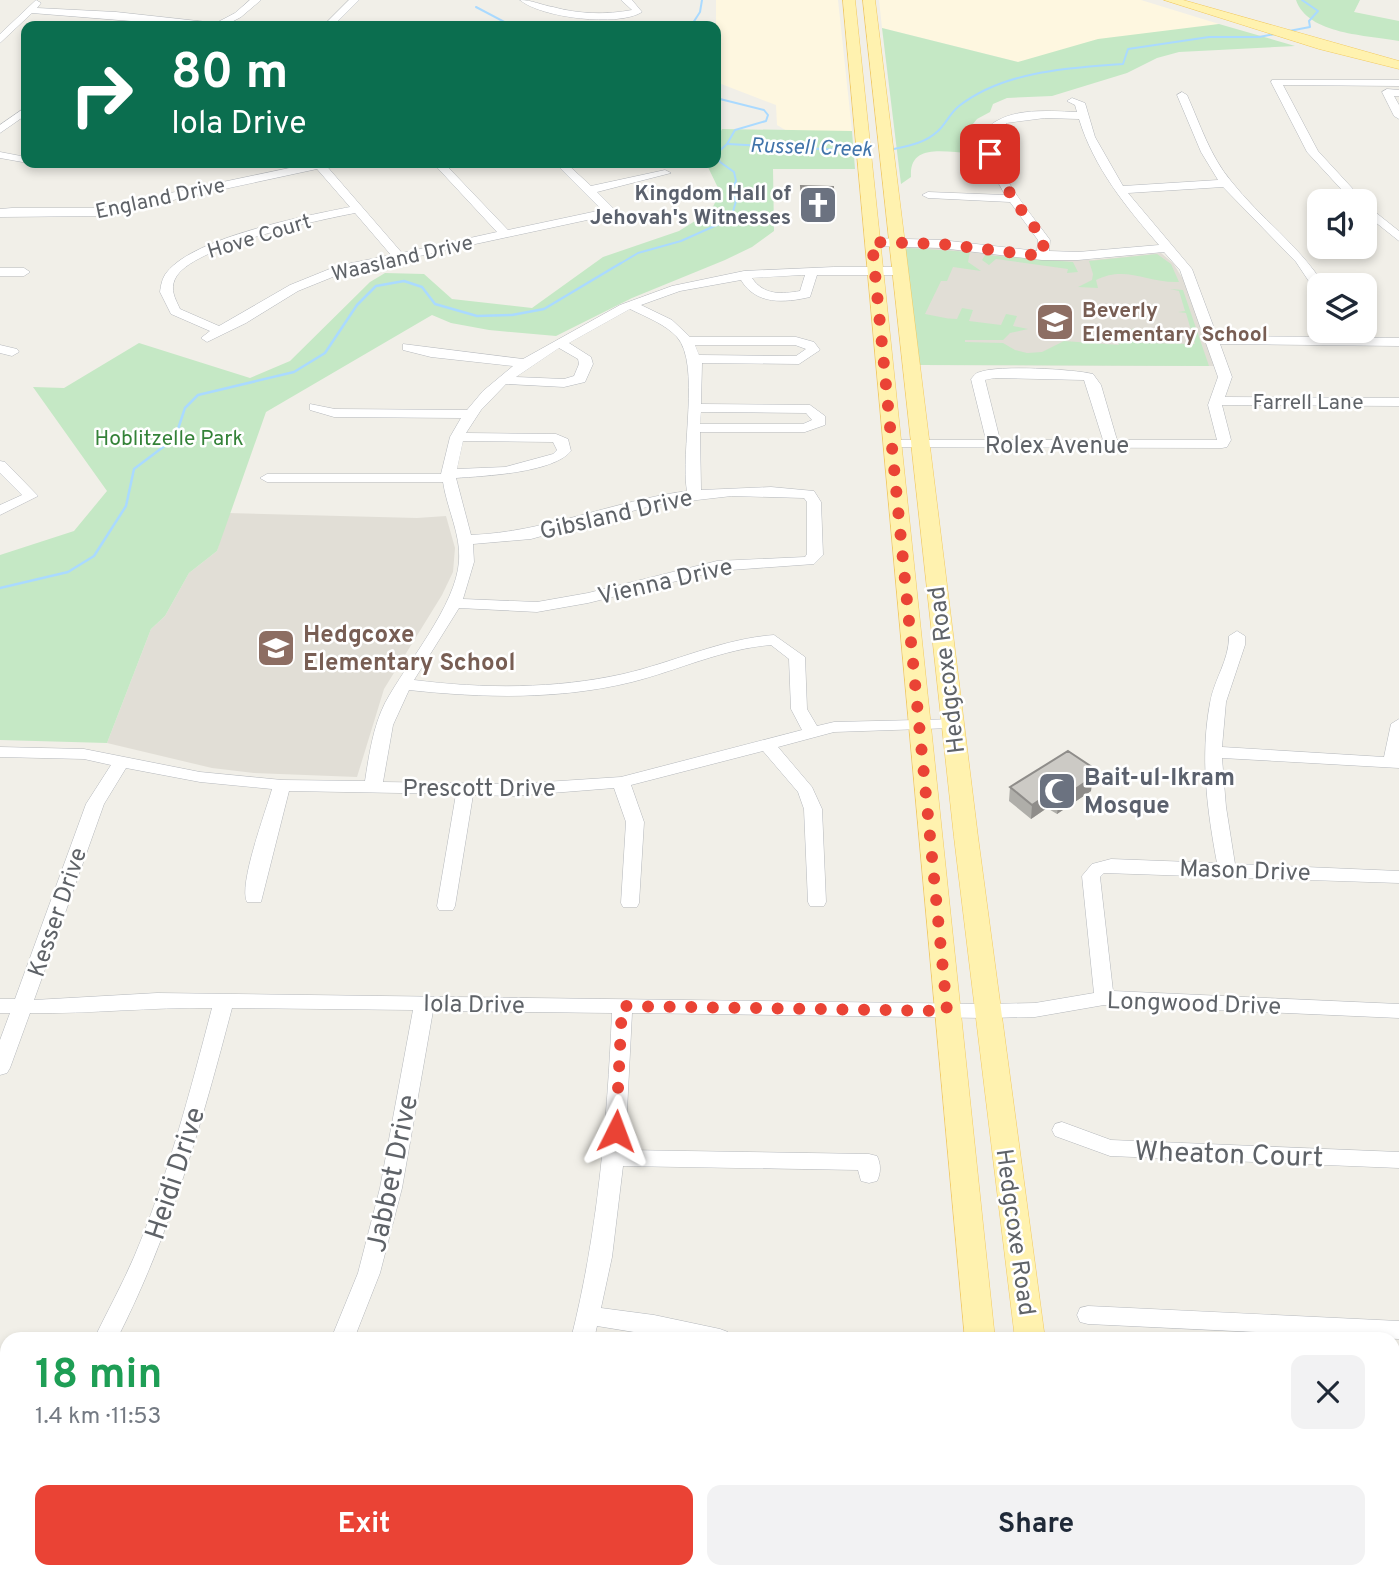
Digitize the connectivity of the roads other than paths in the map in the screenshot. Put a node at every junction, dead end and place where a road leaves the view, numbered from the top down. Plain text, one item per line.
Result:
1 (38, 0) edge
2 (256, 0) edge
3 (354, 0) edge
4 (525, 0) edge
5 (626, 0) edge
6 (849, 0) edge
7 (869, 0) edge
8 (1170, 0) edge
9 (1195, 0) edge
10 (128, 4) dead end
11 (29, 10) junction
12 (116, 15) junction
13 (110, 21) edge
14 (171, 21) edge
15 (227, 21) edge
16 (333, 21) edge
17 (1267, 25) junction
18 (852, 33) junction
19 (872, 33) junction
20 (2, 36) edge
21 (1351, 50) junction
22 (1399, 58) edge
23 (1399, 65) edge
24 (1399, 83) edge
25 (1399, 93) edge
26 (858, 95) junction
27 (880, 95) junction
28 (1182, 95) dead end
29 (1072, 101) dead end
30 (21, 114) edge
31 (1083, 116) junction
32 (1399, 116) edge
33 (0, 130) edge
34 (864, 153) joint
35 (0, 155) edge
36 (21, 159) edge
37 (300, 168) edge
38 (321, 168) edge
39 (443, 168) edge
40 (566, 168) edge
41 (665, 173) dead end
42 (1226, 183) junction
43 (1347, 189) edge
44 (590, 190) junction
45 (1120, 190) junction
46 (928, 195) dead end
47 (1013, 199) junction
48 (357, 209) junction
49 (0, 213) edge
50 (1377, 218) edge
51 (506, 235) junction
52 (1399, 237) edge
53 (872, 242) junction
54 (895, 243) junction
55 (1166, 248) junction
56 (398, 256) junction
57 (1042, 256) junction
58 (875, 271) junction
59 (898, 271) junction
60 (0, 272) edge
61 (24, 272) dead end
62 (812, 272) junction
63 (1312, 273) edge
64 (744, 275) junction
65 (631, 305) junction
66 (219, 331) junction
67 (1307, 337) edge
68 (207, 338) dead end
69 (1212, 340) junction
70 (1377, 340) edge
71 (687, 341) junction
72 (1399, 342) edge
73 (559, 343) junction
74 (408, 347) dead end
75 (695, 359) junction
76 (525, 363) junction
77 (505, 380) junction
78 (1216, 401) junction
79 (1399, 402) edge
80 (315, 408) dead end
81 (693, 408) junction
82 (472, 414) junction
83 (692, 428) junction
84 (457, 437) junction
85 (891, 444) junction
86 (920, 444) junction
87 (994, 444) junction
88 (1111, 445) junction
89 (0, 465) edge
90 (448, 476) junction
91 (267, 478) dead end
92 (809, 494) joint
93 (695, 495) junction
94 (0, 511) edge
95 (466, 540) junction
96 (452, 603) junction
97 (1237, 636) dead end
98 (404, 684) junction
99 (952, 723) junction
100 (920, 724) junction
101 (1399, 724) edge
102 (811, 731) junction
103 (766, 744) junction
104 (0, 752) edge
105 (1213, 752) junction
106 (123, 761) junction
107 (1396, 762) edge
108 (621, 782) junction
109 (282, 785) junction
110 (373, 788) junction
111 (465, 790) junction
112 (1227, 869) junction
113 (1399, 877) edge
114 (254, 898) dead end
115 (817, 902) dead end
116 (630, 904) dead end
117 (446, 906) dead end
118 (1104, 998) junction
119 (224, 1001) junction
120 (424, 1003) junction
121 (0, 1006) edge
122 (622, 1006) junction
123 (23, 1007) junction
124 (947, 1011) junction
125 (986, 1011) junction
126 (1399, 1011) edge
127 (0, 1069) edge
128 (1062, 1130) dead end
129 (615, 1158) junction
130 (1399, 1160) edge
131 (869, 1175) dead end
132 (1088, 1315) dead end
133 (588, 1316) junction
134 (1399, 1330) edge
135 (109, 1332) edge
136 (345, 1332) edge
137 (584, 1332) edge
138 (689, 1332) edge
139 (979, 1332) edge
140 (1029, 1332) edge

1 - 11 street
2 - 15 street
3 - 16 street
4 - 5 street
6 - 18 main road, Hedgcoxe Road
7 - 19 main road, Hedgcoxe Road
8 - 17 main road
9 - 17 main road
10 - 12 street
11 - 12 street
11 - 20 street
12 - 13 street
12 - 14 street
17 - 21 main road
18 - 19 main road
18 - 26 main road, Hedgcoxe Road
19 - 27 main road, Hedgcoxe Road
21 - 22 main road
21 - 23 main road
24 - 43 street
25 - 32 street
26 - 27 main road
26 - 34 main road, Hedgcoxe Road
27 - 54 main road, Hedgcoxe Road
28 - 42 street
29 - 31 street
30 - 33 street
31 - 45 street
31 - 47 street
34 - 53 main road, Hedgcoxe Road
35 - 36 street
37 - 49 street, England Drive
38 - 48 street
39 - 51 street
40 - 44 street
41 - 44 street
42 - 45 street
42 - 63 street
44 - 51 street, Waasland Drive
45 - 55 street
46 - 47 street
47 - 57 street
48 - 56 street
48 - 66 street, Hove Court
50 - 52 street
51 - 56 street, Waasland Drive
53 - 54 street
53 - 58 main road, Hedgcoxe Road
54 - 57 street
54 - 59 main road, Hedgcoxe Road
55 - 57 street
55 - 69 street
56 - 66 street, Waasland Drive
58 - 59 street
58 - 62 street
58 - 85 main road, Hedgcoxe Road
59 - 86 main road, Hedgcoxe Road
60 - 61 street
62 - 64 street
62 - 64 street
64 - 65 street
65 - 71 street
65 - 73 street
66 - 68 street, Waasland Drive
67 - 69 street
69 - 78 street
70 - 72 street
71 - 75 street
71 - 75 street
73 - 76 street
73 - 77 street
74 - 76 street
75 - 81 street
76 - 77 street
77 - 82 street
78 - 79 street, Farrell Lane
78 - 88 street, Rolex Avenue
80 - 82 street
81 - 83 street
81 - 83 street
82 - 84 street
83 - 93 street
84 - 90 street
84 - 90 street
85 - 86 street, Rolex Avenue
85 - 100 main road, Hedgcoxe Road
86 - 87 street, Rolex Avenue
86 - 99 main road, Hedgcoxe Road
87 - 88 street, Rolex Avenue
87 - 88 street
89 - 94 street
90 - 91 street
90 - 95 street
92 - 93 street, Gibsland Drive
92 - 96 street, Vienna Drive
93 - 95 street, Gibsland Drive
95 - 96 street
96 - 98 street
97 - 105 street
98 - 102 street
98 - 110 street
99 - 100 street, Prescott Drive
99 - 125 main road, Hedgcoxe Road
100 - 102 street, Prescott Drive
100 - 124 main road, Hedgcoxe Road
101 - 107 street
102 - 103 street, Prescott Drive
103 - 108 street, Prescott Drive
103 - 115 street
104 - 106 street, Prescott Drive
105 - 107 street
105 - 112 street
106 - 109 street, Prescott Drive
106 - 123 street, Kesser Drive
108 - 111 street, Prescott Drive
108 - 116 street
109 - 110 street, Prescott Drive
109 - 114 street
110 - 111 street, Prescott Drive
111 - 117 street
112 - 113 street, Mason Drive
112 - 118 street, Mason Drive
118 - 125 street, Longwood Drive
118 - 126 street, Longwood Drive
119 - 120 street, Iola Drive
119 - 123 street, Iola Drive
119 - 135 street, Heidi Drive
120 - 122 street, Iola Drive
120 - 136 street, Jabbet Drive
121 - 123 street, Iola Drive
122 - 124 street, Iola Drive
122 - 129 street
123 - 127 street, Kesser Drive
124 - 125 street, Longwood Drive
124 - 139 main road, Hedgcoxe Road
125 - 140 main road, Hedgcoxe Road
128 - 130 street, Wheaton Court
129 - 131 street
129 - 133 street
132 - 134 street
133 - 137 street
133 - 138 street

